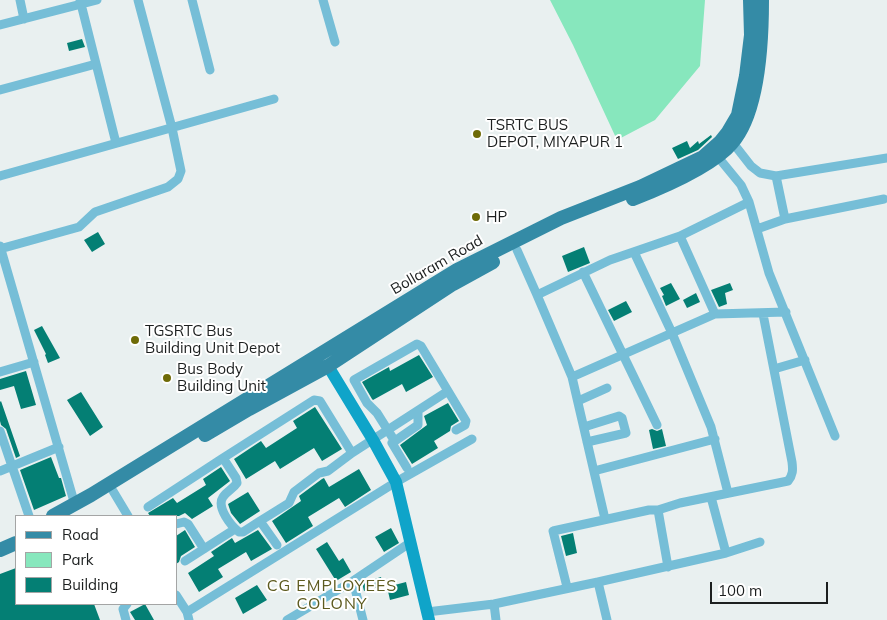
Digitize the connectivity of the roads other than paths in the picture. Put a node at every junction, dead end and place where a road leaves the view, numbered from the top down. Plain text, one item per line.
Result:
1 (20, 0) edge
2 (97, 0) edge
3 (138, 0) edge
4 (192, 0) edge
5 (323, 0) edge
6 (750, 0) edge
7 (762, 0) edge
8 (81, 2) edge
9 (24, 19) junction
10 (0, 25) edge
11 (335, 42) dead end
12 (96, 64) junction
13 (210, 70) dead end
14 (0, 90) edge
15 (274, 99) dead end
16 (172, 128) junction
17 (116, 143) junction
18 (733, 143) junction
19 (718, 157) junction
20 (887, 158) edge
21 (0, 176) edge
22 (776, 176) junction
23 (884, 199) dead end
24 (749, 202) junction
25 (786, 219) junction
26 (757, 229) junction
27 (680, 236) junction
28 (0, 248) edge
29 (517, 250) junction
30 (634, 252) junction
31 (583, 272) junction
32 (538, 295) junction
33 (786, 312) junction
34 (715, 314) junction
35 (763, 314) junction
36 (672, 333) junction
37 (622, 355) junction
38 (805, 360) junction
39 (34, 362) junction
40 (328, 366) junction
41 (774, 369) junction
42 (0, 372) edge
43 (572, 377) junction
44 (607, 388) dead end
45 (448, 391) junction
46 (578, 401) junction
47 (418, 411) junction
48 (657, 425) dead end
49 (584, 426) junction
50 (388, 430) junction
51 (456, 430) dead end
52 (0, 431) edge
53 (834, 436) dead end
54 (373, 440) junction
55 (394, 440) junction
56 (472, 440) dead end
57 (715, 440) junction
58 (587, 442) junction
59 (58, 447) junction
60 (352, 453) junction
61 (223, 458) junction
62 (12, 466) junction
63 (406, 468) dead end
64 (0, 471) edge
65 (594, 471) junction
66 (396, 482) junction
67 (113, 491) junction
68 (728, 493) junction
69 (711, 496) junction
70 (148, 507) dead end
71 (72, 510) edge
72 (658, 510) junction
73 (29, 515) edge
74 (56, 515) edge
75 (127, 515) edge
76 (605, 519) junction
77 (260, 521) junction
78 (178, 524) edge
79 (235, 529) junction
80 (15, 535) edge
81 (0, 542) edge
82 (411, 542) junction
83 (760, 542) dead end
84 (15, 543) edge
85 (277, 545) dead end
86 (204, 549) junction
87 (0, 550) edge
88 (726, 553) junction
89 (185, 561) dead end
90 (668, 567) junction
91 (353, 582) junction
92 (598, 582) junction
93 (567, 587) junction
94 (178, 598) edge
95 (494, 604) junction
96 (126, 605) edge
97 (188, 616) edge
98 (428, 616) edge
99 (126, 620) edge
100 (287, 620) edge
101 (363, 620) edge
102 (496, 620) edge
103 (607, 620) edge

1 - 9 street
2 - 8 street
3 - 16 street
4 - 13 street
5 - 11 street
6 - 71 main road, Bollaram Road
7 - 18 main road, Bollaram Road
8 - 9 street
8 - 12 street
9 - 10 street
12 - 14 street
12 - 17 street
15 - 16 street
16 - 17 street
16 - 28 street
17 - 21 street
18 - 19 main road, Bollaram Road
18 - 22 street
19 - 24 street
19 - 29 main road, Bollaram Road
20 - 22 street
22 - 25 street
23 - 25 street
24 - 26 street
24 - 27 street
25 - 26 street
26 - 33 street
27 - 30 street
27 - 34 street
28 - 39 street
29 - 32 street
29 - 40 main road, Bollaram Road
30 - 31 street
30 - 36 street
31 - 32 street
31 - 37 street
32 - 43 street
33 - 35 street
33 - 38 street
34 - 35 street
34 - 36 street
35 - 41 street
36 - 37 street
36 - 57 street
37 - 43 street
37 - 48 street
38 - 41 street
38 - 53 street
39 - 42 street
39 - 59 street
40 - 54 street
40 - 67 main road, Bollaram Road
41 - 68 street
43 - 46 street
44 - 46 street
45 - 47 street
45 - 50 street
45 - 51 street
46 - 49 street
47 - 50 street
47 - 55 street
49 - 58 street
49 - 58 street
50 - 54 street
50 - 55 street
52 - 62 street
54 - 60 street
54 - 66 street
55 - 63 street
56 - 66 street
57 - 65 street
57 - 68 street
58 - 65 street
59 - 62 street
59 - 71 street
60 - 61 street
60 - 77 street
61 - 70 street
61 - 79 street
62 - 64 street
62 - 73 street
65 - 76 street
66 - 82 street
66 - 97 street
67 - 71 main road, Bollaram Road
67 - 75 street
68 - 69 street
69 - 72 street
69 - 88 street
71 - 74 main road, Bollaram Road
72 - 76 street
72 - 90 street
76 - 93 street
77 - 79 street
77 - 85 street
78 - 86 street
79 - 86 street
80 - 81 main road
82 - 91 street
82 - 98 street
83 - 88 street
84 - 87 main road
86 - 89 street
88 - 90 street
90 - 92 street
91 - 100 street
91 - 101 street
92 - 93 street
92 - 103 street
93 - 95 street
94 - 97 street
95 - 98 street
95 - 102 street
96 - 99 street

